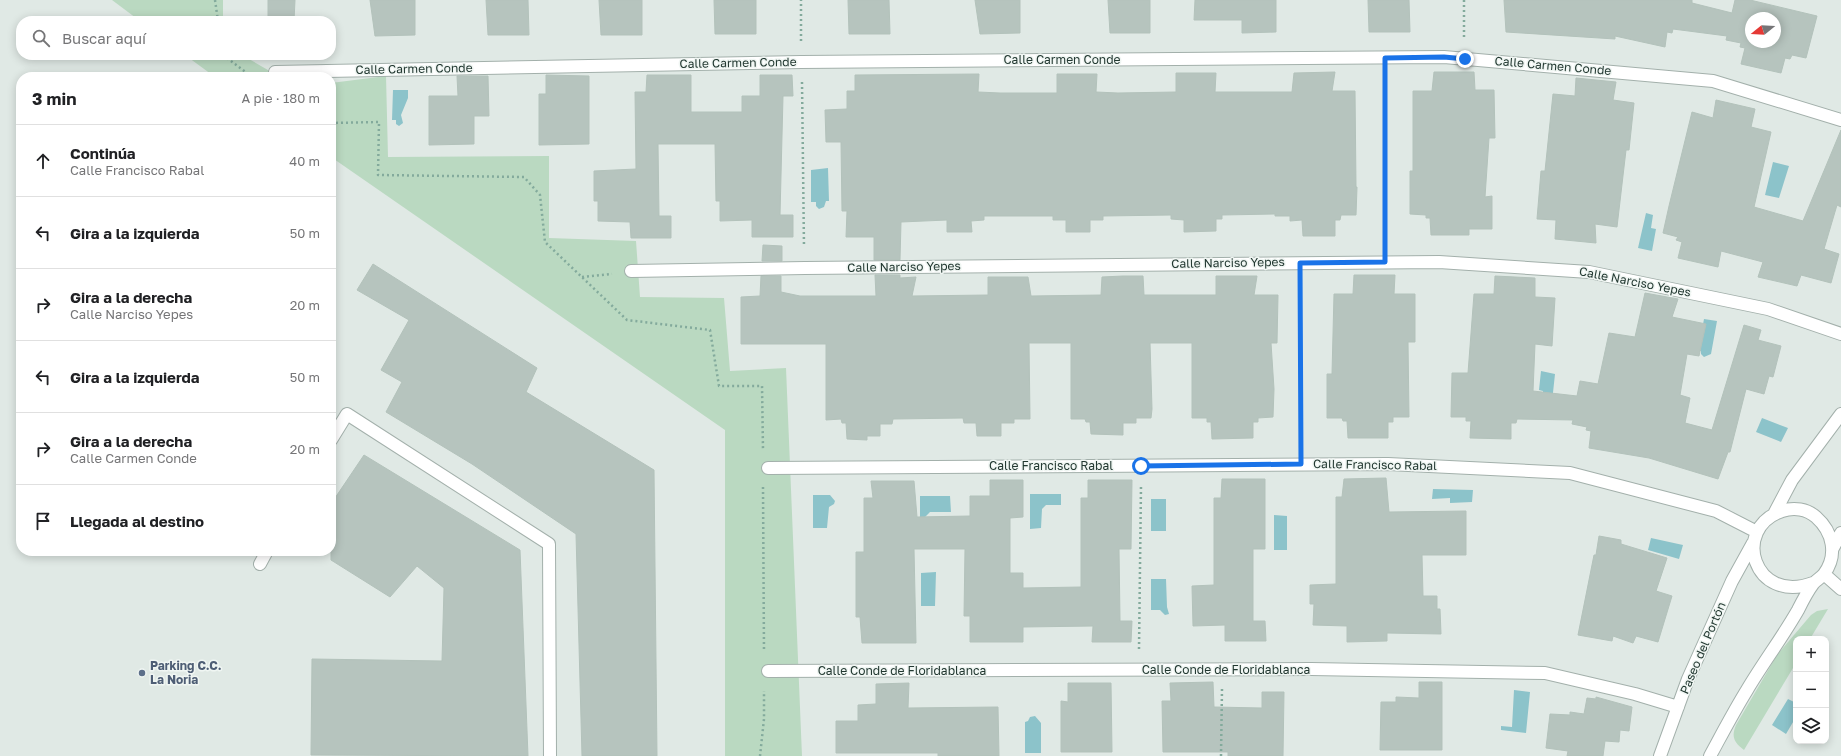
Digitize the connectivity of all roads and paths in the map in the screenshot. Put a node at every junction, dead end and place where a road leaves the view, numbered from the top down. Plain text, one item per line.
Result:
1 (215, 0) edge
2 (801, 0) edge
3 (1464, 0) edge
4 (217, 16) edge
5 (1385, 58) junction
6 (1465, 59) junction
7 (230, 60) edge
8 (801, 62) junction
9 (245, 72) edge
10 (275, 72) dead end
11 (1841, 120) edge
12 (336, 123) edge
13 (1385, 262) junction
14 (1300, 263) junction
15 (805, 268) junction
16 (631, 272) joint
17 (582, 277) junction
18 (1841, 334) edge
19 (1841, 414) edge
20 (336, 432) edge
21 (762, 453) dead end
22 (1301, 464) junction
23 (1141, 466) junction
24 (768, 468) dead end
25 (763, 484) dead end
26 (1774, 514) junction
27 (1841, 533) edge
28 (1755, 538) junction
29 (1833, 548) junction
30 (265, 556) edge
31 (260, 564) dead end
32 (1824, 574) junction
33 (1813, 583) junction
34 (1841, 589) edge
35 (764, 656) dead end
36 (1222, 670) junction
37 (768, 671) dead end
38 (1139, 671) junction
39 (764, 687) dead end
40 (1678, 707) junction
41 (550, 756) edge
42 (760, 756) edge
43 (1221, 756) edge
44 (1660, 756) edge
45 (1710, 756) edge

1 - 4 path
2 - 8 path
3 - 6 path
5 - 6 street, Calle Carmen Conde
5 - 8 street, Calle Carmen Conde
5 - 13 path
6 - 11 street, Calle Carmen Conde
7 - 9 path
8 - 10 street, Calle Carmen Conde
8 - 15 path
12 - 17 path
13 - 14 street, Calle Narciso Yepes
13 - 18 street, Calle Narciso Yepes
14 - 15 street, Calle Narciso Yepes
14 - 22 path
15 - 16 street, Calle Narciso Yepes
16 - 17 path
17 - 21 path
19 - 26 street
20 - 41 street
22 - 23 street, Calle Francisco Rabal
22 - 28 street, Calle Francisco Rabal
23 - 24 street, Calle Francisco Rabal
23 - 38 path
25 - 35 path
26 - 28 street
26 - 29 street
27 - 29 street
28 - 33 street
28 - 40 street, Paseo del Portón
29 - 32 street
30 - 31 street
32 - 33 street
32 - 34 street
33 - 45 street
36 - 38 street, Calle Conde de Floridablanca
36 - 40 street, Calle Conde de Floridablanca
36 - 43 path
37 - 38 street, Calle Conde de Floridablanca
39 - 42 path
40 - 44 street, Paseo del Portón

